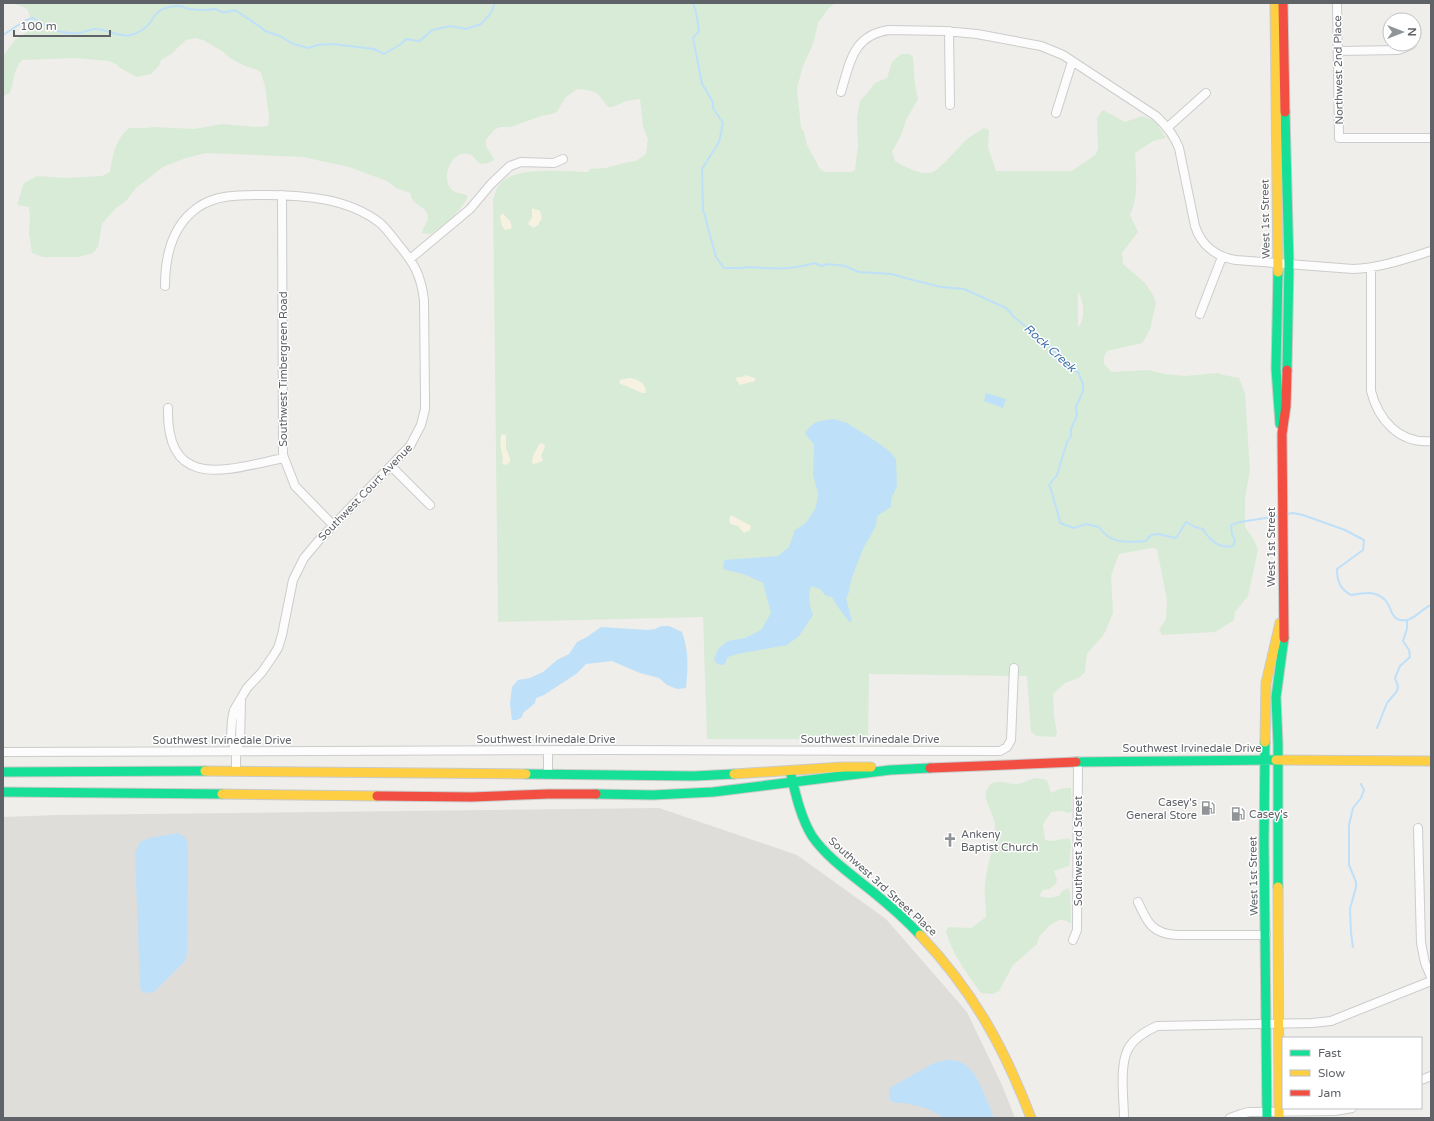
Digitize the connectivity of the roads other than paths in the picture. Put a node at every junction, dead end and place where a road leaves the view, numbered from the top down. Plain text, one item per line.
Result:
1 (1274, 3) edge
2 (1283, 3) edge
3 (1337, 3) edge
4 (949, 31) junction
5 (1382, 50) edge
6 (1338, 51) junction
7 (1072, 62) junction
8 (841, 92) dead end
9 (1206, 93) dead end
10 (950, 105) dead end
11 (1056, 113) dead end
12 (1168, 127) junction
13 (1431, 138) edge
14 (564, 159) dead end
15 (282, 195) junction
16 (1431, 251) edge
17 (1222, 257) junction
18 (410, 259) junction
19 (1283, 264) junction
20 (1371, 268) junction
21 (165, 286) dead end
22 (1200, 314) dead end
23 (168, 408) dead end
24 (1431, 441) edge
25 (284, 458) junction
26 (391, 466) junction
27 (430, 505) dead end
28 (333, 525) junction
29 (1283, 611) junction
30 (1014, 668) dead end
31 (548, 751) junction
32 (3, 752) edge
33 (236, 752) junction
34 (1265, 760) junction
35 (1278, 760) junction
36 (1078, 761) junction
37 (1431, 761) edge
38 (790, 770) junction
39 (890, 770) junction
40 (236, 771) junction
41 (3, 772) edge
42 (548, 774) junction
43 (793, 782) junction
44 (3, 792) edge
45 (1418, 828) dead end
46 (1138, 902) dead end
47 (1266, 935) junction
48 (1073, 940) dead end
49 (1431, 977) edge
50 (1431, 981) edge
51 (1266, 1024) junction
52 (1278, 1024) junction
53 (1346, 1109) edge
54 (1267, 1115) edge
55 (1279, 1115) edge
56 (1030, 1118) edge
57 (1124, 1118) edge
58 (1230, 1118) edge

1 - 19 main road, West 1st Street
2 - 19 main road, West 1st Street
3 - 6 street, Northwest 2nd Place
4 - 7 street
4 - 8 street
4 - 10 street
5 - 6 street
6 - 13 street, Northwest 2nd Place
7 - 11 street
7 - 12 street
9 - 12 street
12 - 17 street
14 - 18 street
15 - 18 street, Southwest Court Avenue
15 - 21 street, Southwest Court Avenue
15 - 25 street, Southwest Timbergreen Road
16 - 20 street
17 - 19 street
17 - 22 street
18 - 26 street, Southwest Court Avenue
19 - 20 street
19 - 29 main road, West 1st Street
20 - 24 street
23 - 25 street
25 - 28 street, Southwest Timbergreen Road
26 - 27 street
26 - 28 street, Southwest Court Avenue
28 - 33 street, Southwest Court Avenue
29 - 34 main road, West 1st Street
29 - 35 main road, West 1st Street
30 - 31 street, Southwest Irvinedale Drive
31 - 33 street, Southwest Irvinedale Drive
31 - 42 street
32 - 33 street, Southwest Irvinedale Drive
33 - 40 street, Southwest Court Avenue
34 - 35 main road, Southwest Irvinedale Drive
34 - 36 main road, Southwest Irvinedale Drive
34 - 47 main road, West 1st Street
35 - 37 main road, Southwest Irvinedale Drive
35 - 52 main road, West 1st Street
36 - 39 main road, Southwest Irvinedale Drive
36 - 48 street, Southwest 3rd Street
38 - 39 main road, Southwest Irvinedale Drive
38 - 42 main road, Southwest Irvinedale Drive
38 - 43 main road, Southwest 3rd Street Place
39 - 43 main road, Southwest Irvinedale Drive
40 - 41 main road, Southwest Irvinedale Drive
40 - 42 main road, Southwest Irvinedale Drive
43 - 44 main road, Southwest Irvinedale Drive
43 - 56 main road, Southwest 3rd Street Place
45 - 49 street
46 - 47 street
47 - 51 main road, West 1st Street
50 - 52 street
51 - 52 street
51 - 54 main road, West 1st Street
51 - 57 street
52 - 55 main road, West 1st Street
53 - 55 street
54 - 55 street
54 - 58 street

